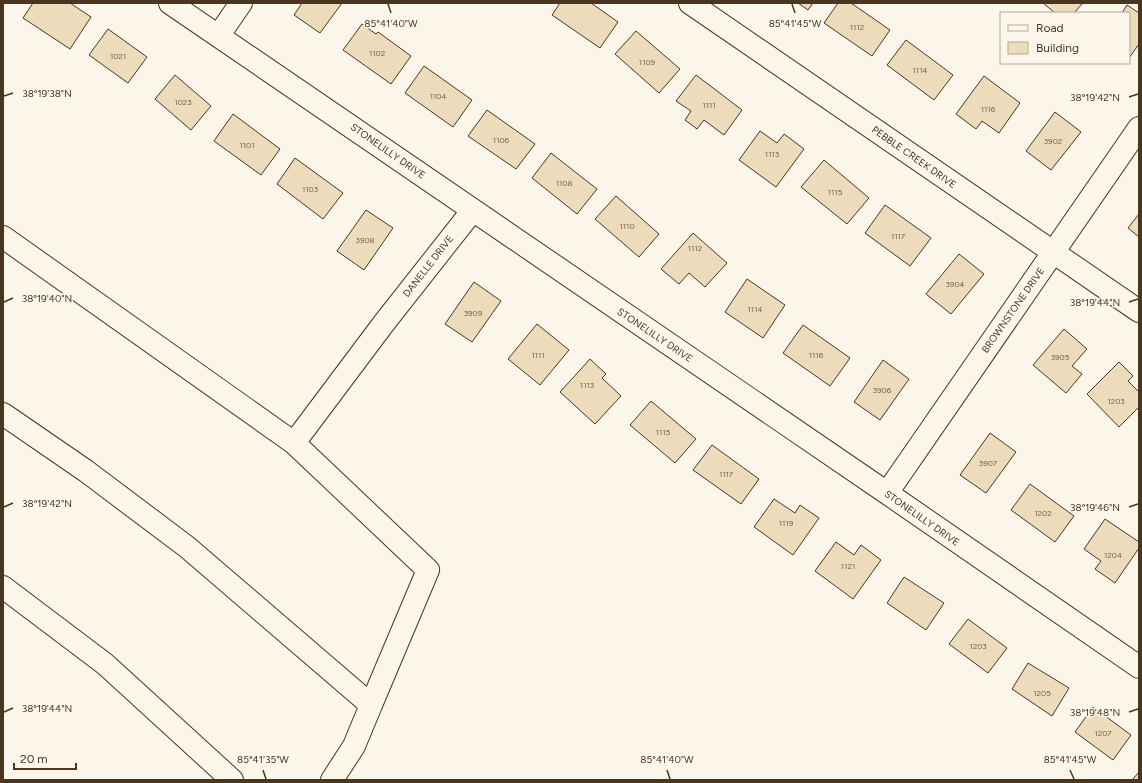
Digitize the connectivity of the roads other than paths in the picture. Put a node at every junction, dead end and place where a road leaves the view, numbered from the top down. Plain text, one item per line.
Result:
1 (170, 3) edge
2 (242, 3) edge
3 (690, 3) edge
4 (219, 36) junction
5 (1139, 128) edge
6 (473, 210) junction
7 (3, 237) edge
8 (1054, 252) junction
9 (1139, 310) edge
10 (3, 414) edge
11 (294, 443) junction
12 (887, 493) junction
13 (3, 587) edge
14 (1139, 667) edge
15 (371, 705) junction
16 (232, 780) edge
17 (332, 780) edge

1 - 4 street, STONELILLY DRIVE
2 - 4 street
3 - 8 street, PEBBLE CREEK DRIVE
4 - 6 street, STONELILLY DRIVE
5 - 8 street, BROWNSTONE DRIVE
6 - 11 street, DANELLE DRIVE
6 - 12 street, STONELILLY DRIVE
7 - 11 street
8 - 9 street, PEBBLE CREEK DRIVE
8 - 12 street, BROWNSTONE DRIVE
10 - 15 street
11 - 15 street
12 - 14 street, STONELILLY DRIVE
13 - 16 street
15 - 17 street

